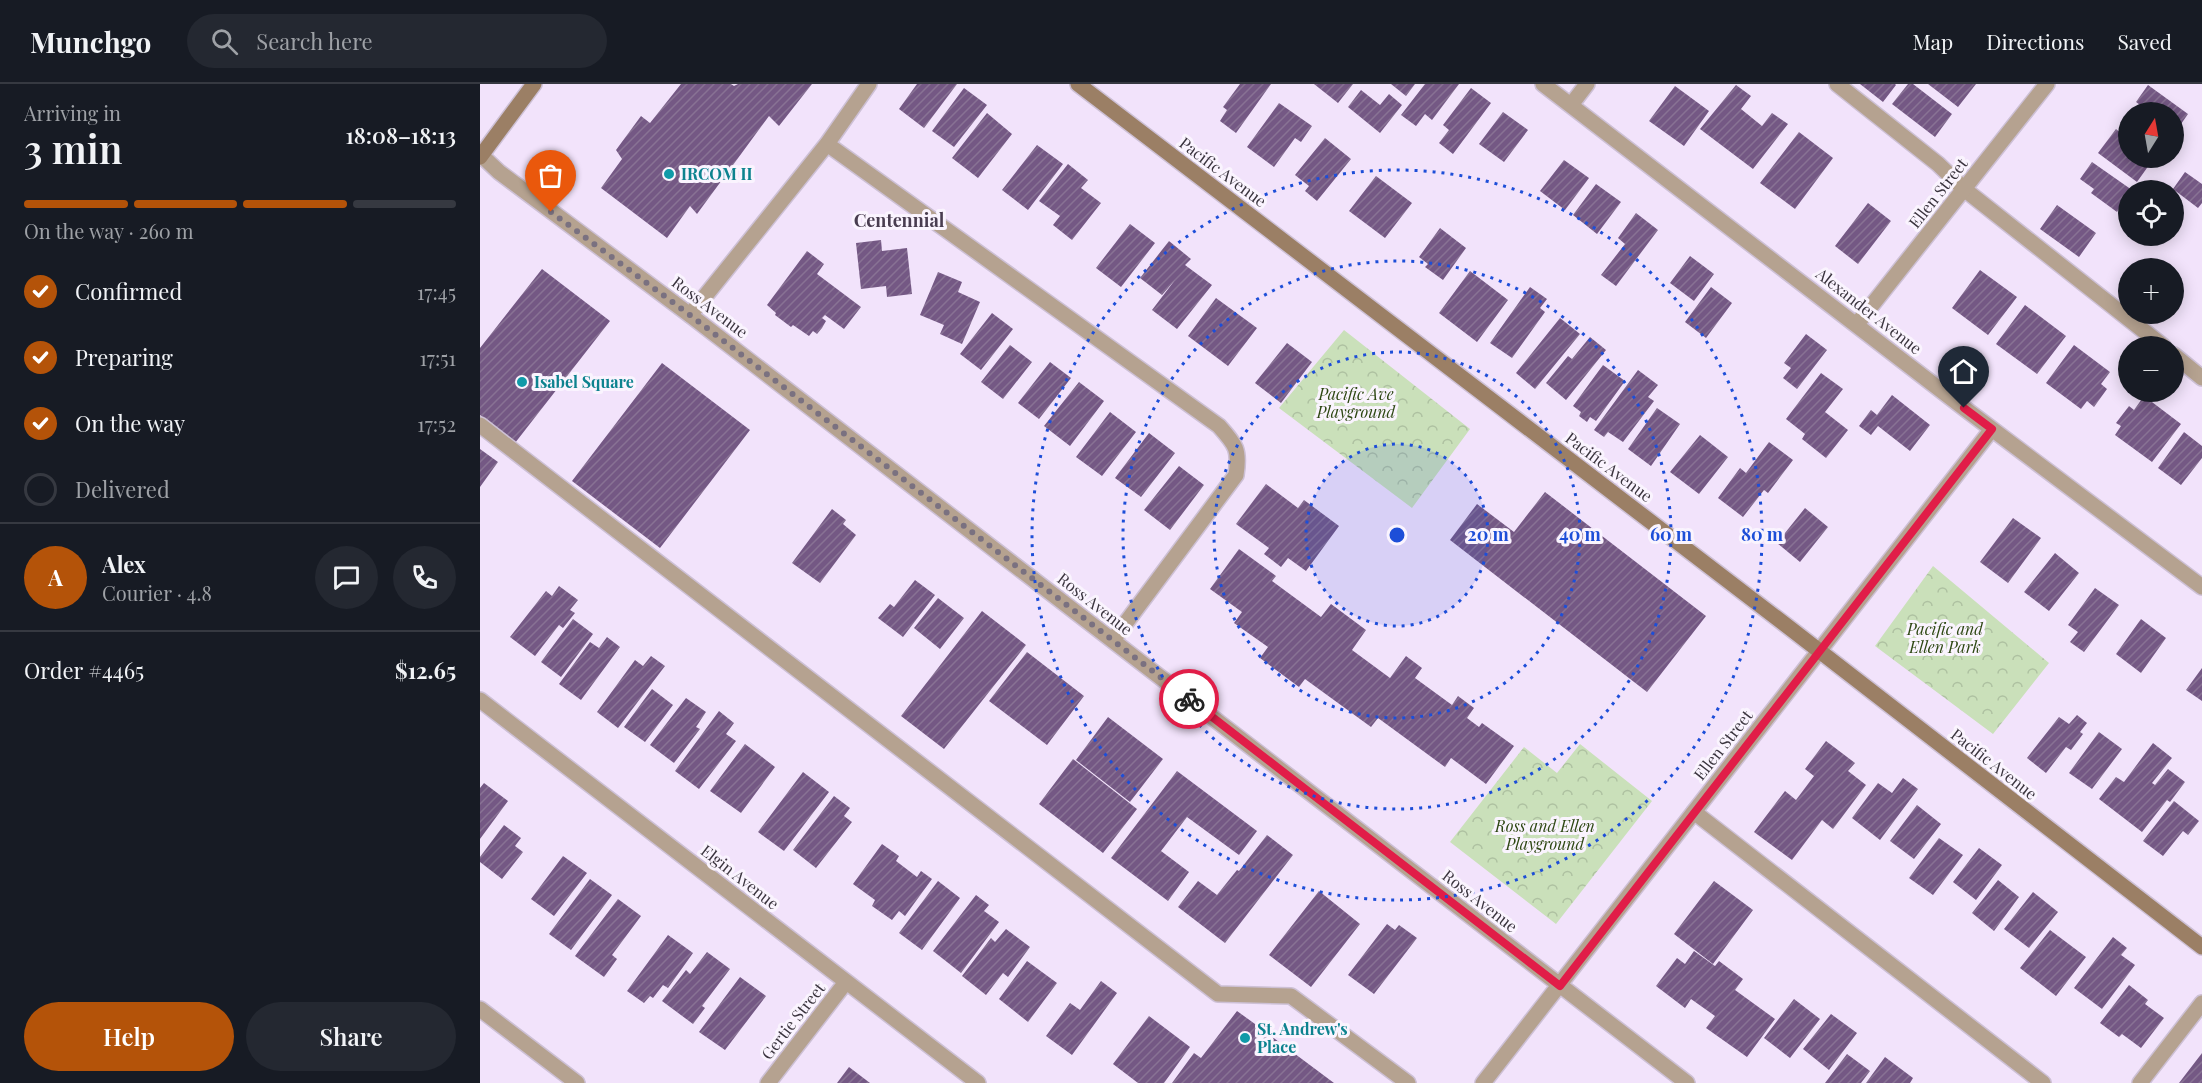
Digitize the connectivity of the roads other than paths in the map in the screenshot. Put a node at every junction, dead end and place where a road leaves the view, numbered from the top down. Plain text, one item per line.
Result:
1 (534, 84) edge
2 (869, 84) edge
3 (1078, 84) edge
4 (1543, 84) edge
5 (1587, 84) edge
6 (1837, 84) edge
7 (2047, 84) edge
8 (1571, 105) junction
9 (827, 144) junction
10 (480, 155) edge
11 (1964, 189) junction
12 (690, 315) junction
13 (1857, 324) junction
14 (2150, 336) edge
15 (2184, 363) edge
16 (2202, 378) edge
17 (480, 425) edge
18 (1992, 429) junction
19 (2202, 586) edge
20 (1113, 640) junction
21 (1819, 650) junction
22 (480, 700) edge
23 (1694, 812) junction
24 (2202, 947) edge
25 (846, 982) junction
26 (1560, 986) junction
27 (2202, 1003) edge
28 (480, 1009) edge
29 (577, 1083) edge
30 (768, 1083) edge
31 (978, 1083) edge
32 (1408, 1083) edge
33 (1483, 1083) edge
34 (1687, 1083) edge
35 (2043, 1083) edge
36 (2140, 1083) edge

1 - 10 street
2 - 9 street
3 - 21 street, Pacific Avenue
4 - 8 street, Alexander Avenue
5 - 8 street
6 - 11 street
7 - 11 street, Ellen Street
8 - 13 street, Alexander Avenue
9 - 12 street
9 - 20 street
10 - 12 street, Ross Avenue
11 - 13 street, Ellen Street
11 - 14 street
12 - 20 street, Ross Avenue
13 - 18 street, Alexander Avenue
15 - 16 street
17 - 32 street
18 - 19 street, Alexander Avenue
18 - 21 street, Ellen Street
20 - 26 street, Ross Avenue
21 - 23 street, Ellen Street
21 - 24 street, Pacific Avenue
22 - 25 street, Elgin Avenue
23 - 26 street, Ellen Street
23 - 35 street
25 - 30 street, Gertie Street
25 - 31 street, Elgin Avenue
26 - 33 street, Ellen Street
26 - 34 street, Ross Avenue
27 - 36 street
28 - 29 street

